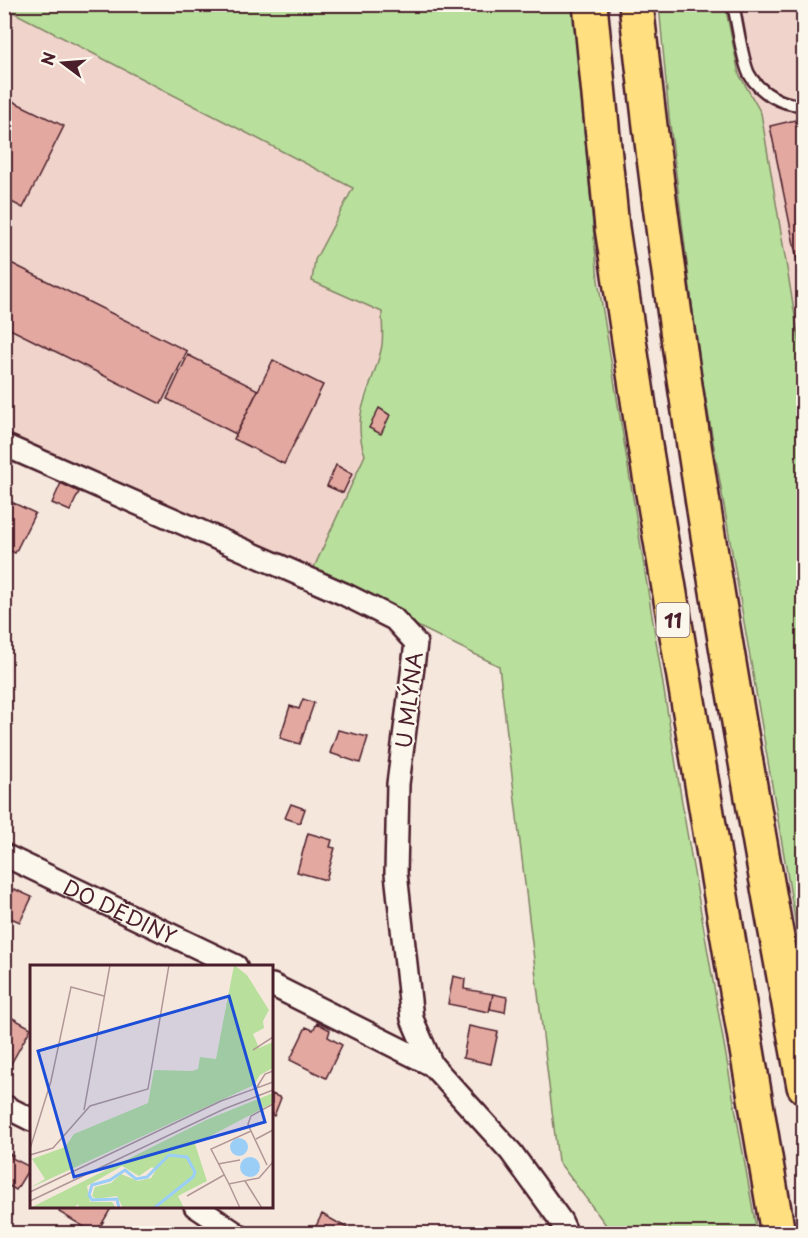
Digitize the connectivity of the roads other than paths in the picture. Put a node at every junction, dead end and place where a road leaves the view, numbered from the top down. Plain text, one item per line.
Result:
1 (590, 4) edge
2 (636, 4) edge
3 (733, 4) edge
4 (804, 105) edge
5 (4, 445) edge
6 (4, 855) edge
7 (234, 965) edge
8 (273, 986) edge
9 (432, 1065) junction
10 (804, 1086) edge
11 (4, 1106) edge
12 (30, 1119) edge
13 (198, 1208) edge
14 (237, 1233) edge
15 (567, 1233) edge
16 (778, 1233) edge

1 - 16 highway, 11
2 - 10 highway, 11
3 - 4 lane
5 - 9 street, U MLÝNA
6 - 7 street, DO DĚDINY
8 - 9 street
9 - 15 street, U MLÝNA
11 - 12 street
13 - 14 street

